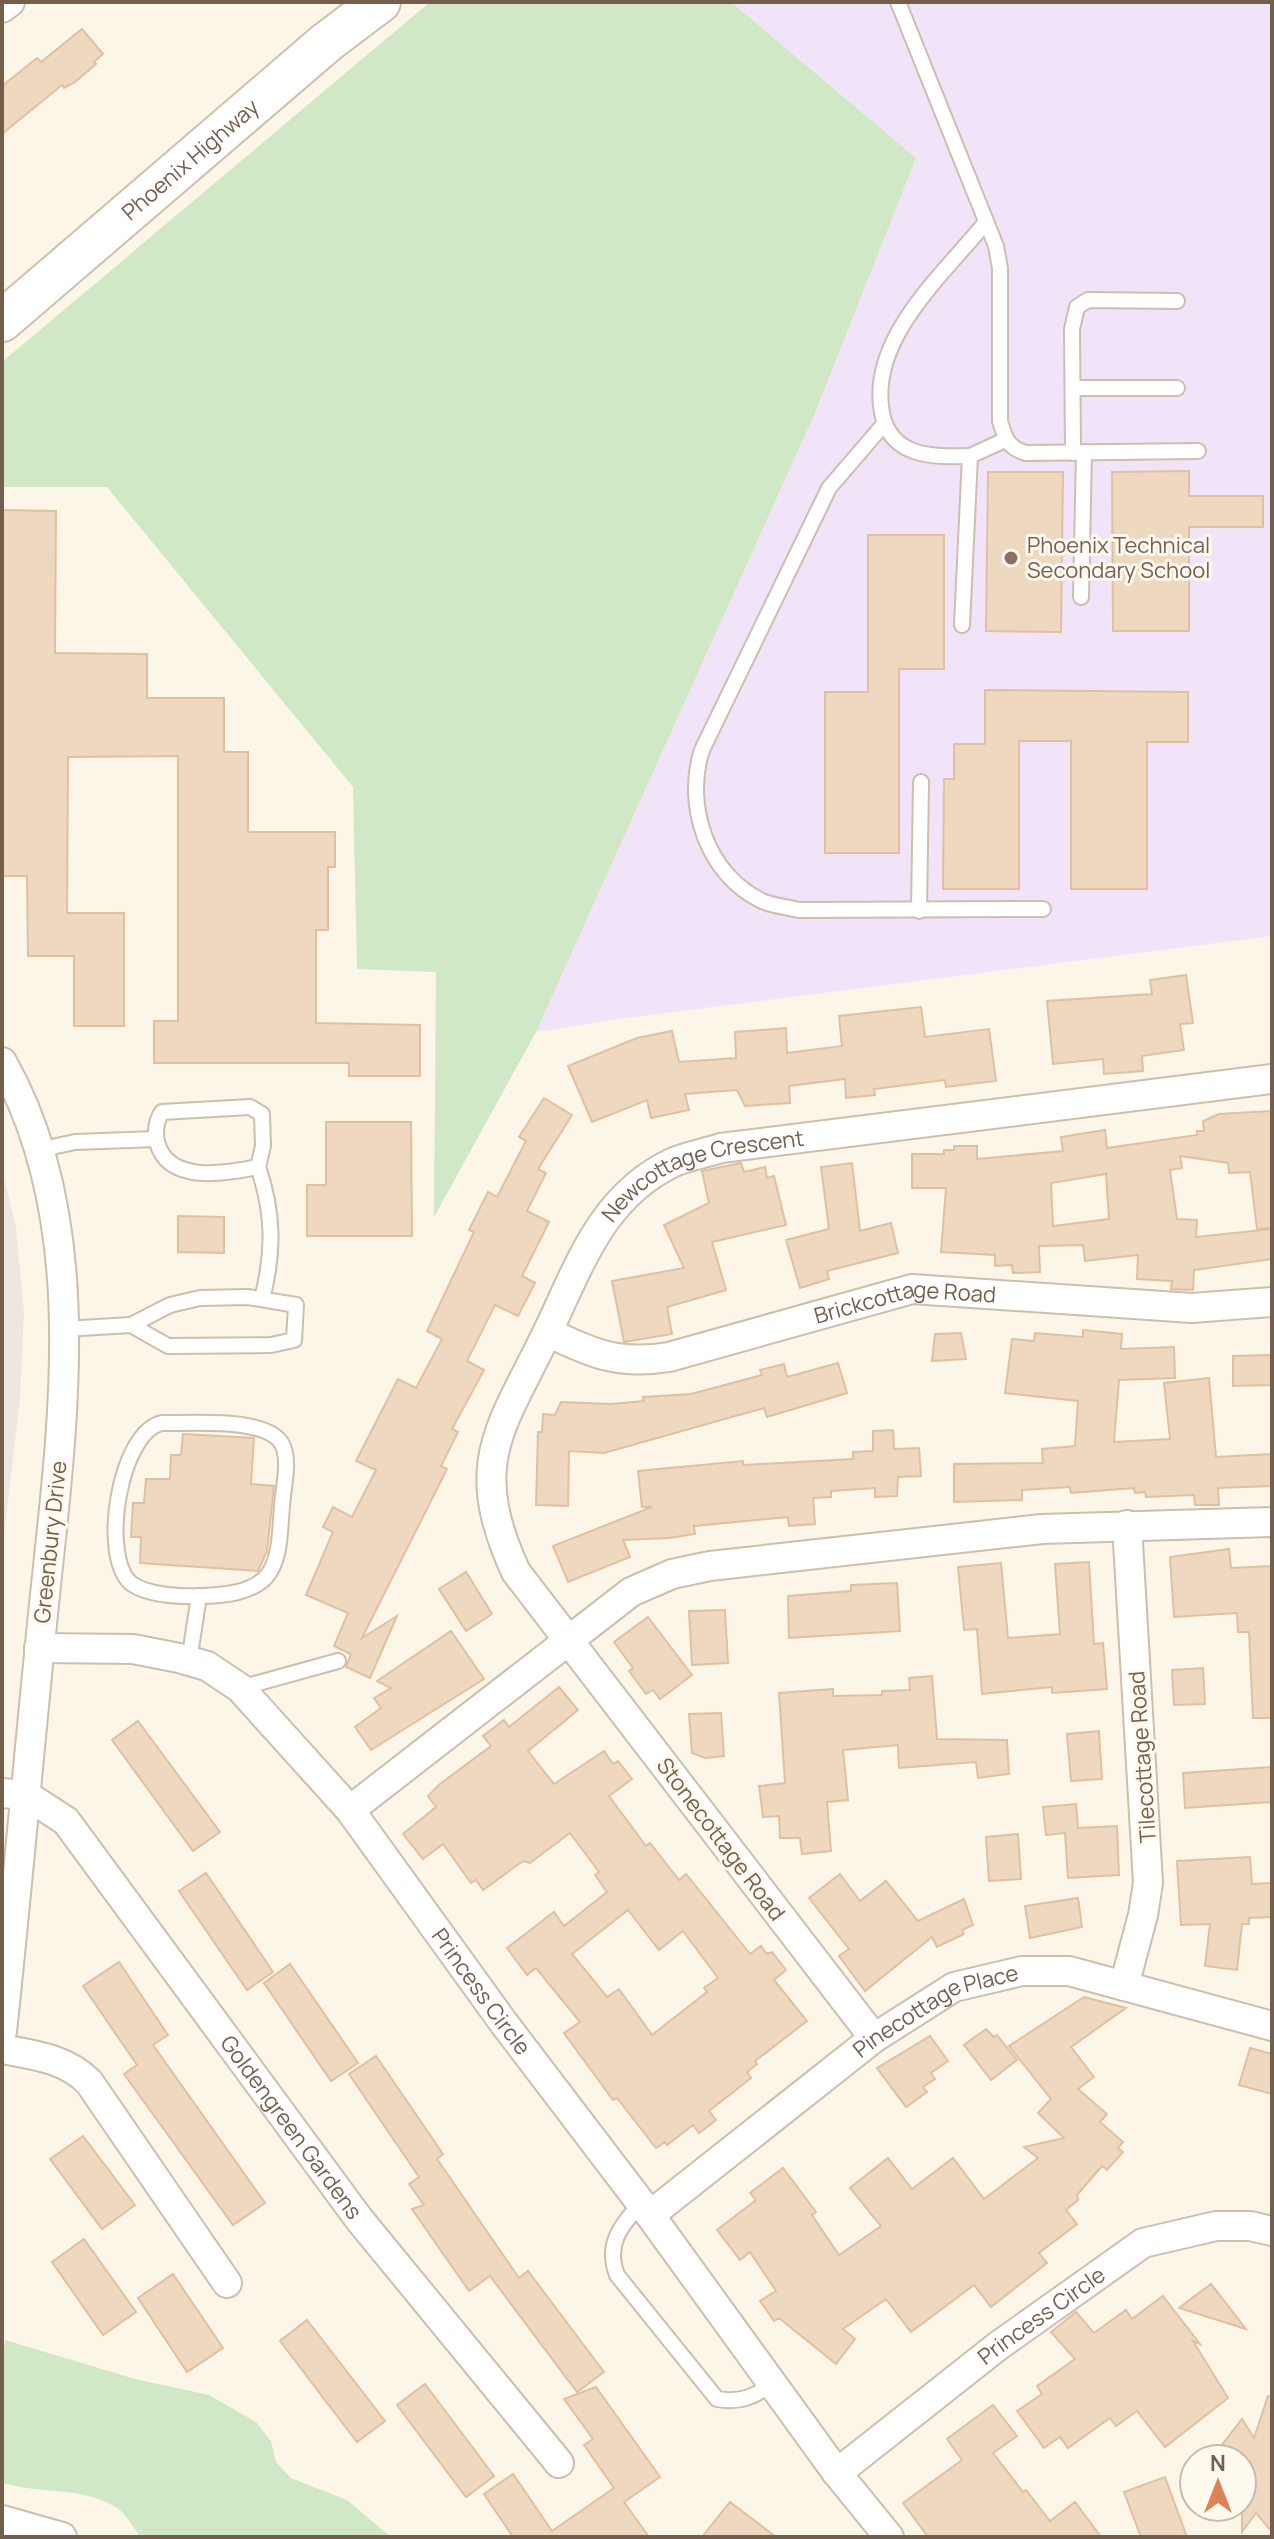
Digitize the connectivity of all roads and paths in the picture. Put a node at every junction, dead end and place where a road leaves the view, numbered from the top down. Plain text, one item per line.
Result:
1 (10, 2) edge
2 (380, 2) edge
3 (898, 2) edge
4 (2, 8) edge
5 (986, 222) junction
6 (1177, 301) dead end
7 (2, 321) edge
8 (1073, 388) junction
9 (1177, 388) dead end
10 (884, 424) junction
11 (1005, 440) junction
12 (1198, 451) dead end
13 (1079, 453) junction
14 (970, 456) junction
15 (1081, 597) dead end
16 (962, 625) dead end
17 (921, 782) dead end
18 (1043, 909) dead end
19 (919, 911) junction
20 (2, 1062) edge
21 (1272, 1079) edge
22 (156, 1139) junction
23 (38, 1150) junction
24 (258, 1167) junction
25 (262, 1299) junction
26 (1272, 1302) edge
27 (131, 1325) junction
28 (64, 1329) junction
29 (548, 1332) junction
30 (1272, 1522) edge
31 (1127, 1525) junction
32 (199, 1596) junction
33 (569, 1639) junction
34 (39, 1648) junction
35 (189, 1661) junction
36 (338, 1661) dead end
37 (240, 1688) junction
38 (14, 1794) edge
39 (350, 1810) junction
40 (1124, 1986) junction
41 (1272, 2026) edge
42 (2, 2031) edge
43 (874, 2038) junction
44 (2, 2049) edge
45 (646, 2209) junction
46 (1272, 2231) edge
47 (227, 2283) dead end
48 (772, 2383) junction
49 (559, 2463) dead end
50 (837, 2473) junction
51 (2, 2520) edge
52 (62, 2537) edge
53 (889, 2537) edge

1 - 4 street
2 - 7 main road, Phoenix Highway
3 - 5 lane
5 - 10 lane
5 - 11 lane
6 - 8 lane
8 - 9 lane
8 - 13 lane
10 - 14 lane
10 - 19 lane
11 - 13 lane
11 - 14 lane
12 - 13 lane
13 - 15 lane
14 - 16 lane
17 - 19 lane
18 - 19 lane
20 - 23 street, Greenbury Drive
21 - 29 street, Newcottage Crescent
22 - 23 lane
22 - 24 lane
22 - 24 lane
23 - 28 street, Greenbury Drive
24 - 25 lane
25 - 27 lane
25 - 27 lane
26 - 29 street, Brickcottage Road
27 - 28 lane
28 - 34 street, Greenbury Drive
29 - 33 street, Newcottage Crescent
30 - 31 street
31 - 33 street
31 - 40 street, Tilecottage Road
32 - 32 lane
32 - 35 lane
33 - 39 street
33 - 43 street, Stonecottage Road
34 - 35 street, Princess Circle
34 - 38 street, Greenbury Drive
35 - 37 street, Princess Circle
36 - 37 lane
37 - 39 street, Princess Circle
38 - 42 street, Greenbury Drive
38 - 49 street, Goldengreen Gardens
39 - 45 street, Princess Circle
40 - 41 street, Pinecottage Place
40 - 43 street, Pinecottage Place
43 - 45 street, Pinecottage Place
44 - 47 street
45 - 48 street, Princess Circle
45 - 48 lane
46 - 50 street, Princess Circle
48 - 50 street, Princess Circle
50 - 53 street, Princess Circle
51 - 52 street

